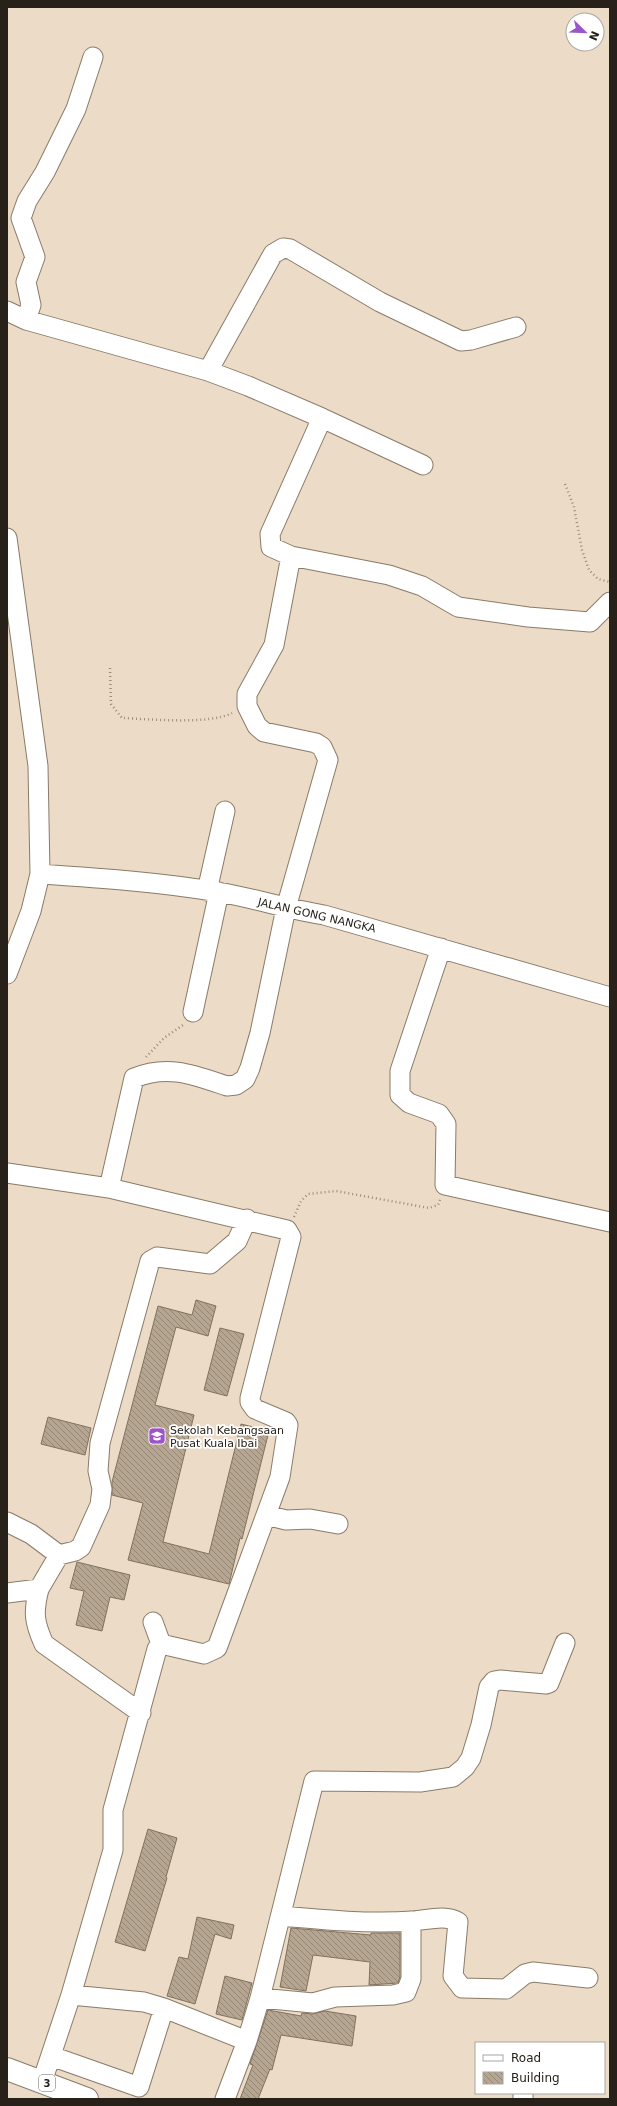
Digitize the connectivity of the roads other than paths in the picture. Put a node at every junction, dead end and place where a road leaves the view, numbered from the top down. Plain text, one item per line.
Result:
1 (94, 56) dead end
2 (7, 311) edge
3 (26, 320) junction
4 (516, 327) dead end
5 (208, 371) junction
6 (322, 418) junction
7 (423, 465) dead end
8 (7, 538) edge
9 (291, 556) junction
10 (610, 602) edge
11 (225, 811) dead end
12 (40, 874) junction
13 (213, 892) junction
14 (286, 908) junction
15 (441, 948) junction
16 (7, 974) edge
17 (610, 997) edge
18 (193, 1012) road end
19 (7, 1173) edge
20 (109, 1188) junction
21 (247, 1219) junction
22 (610, 1222) edge
23 (266, 1515) junction
24 (7, 1522) edge
25 (338, 1524) dead end
26 (59, 1555) junction
27 (39, 1589) junction
28 (7, 1593) edge
29 (153, 1622) dead end
30 (564, 1643) dead end
31 (161, 1644) junction
32 (141, 1713) junction
33 (281, 1916) junction
34 (411, 1921) junction
35 (588, 1978) dead end
36 (71, 1995) junction
37 (260, 1998) junction
38 (164, 2008) junction
39 (247, 2041) junction
40 (51, 2056) junction
41 (7, 2069) edge
42 (42, 2082) junction
43 (87, 2099) edge
44 (226, 2099) edge

1 - 3 street
2 - 3 street
3 - 5 street
4 - 5 street
5 - 6 street
6 - 7 street
6 - 9 street
8 - 12 street
9 - 10 street
9 - 14 street
11 - 13 street
12 - 13 street, JALAN GONG NANGKA
12 - 16 street
13 - 14 street, JALAN GONG NANGKA
13 - 18 street
14 - 15 street, JALAN GONG NANGKA
14 - 20 street
15 - 17 street, JALAN GONG NANGKA
15 - 22 street
19 - 20 street
20 - 21 street
21 - 23 street
21 - 26 street
23 - 25 street
23 - 31 street
24 - 26 street
26 - 27 street
27 - 28 street
27 - 32 street
29 - 31 street
30 - 33 street
31 - 32 street
32 - 36 street
33 - 34 street
33 - 37 street
34 - 35 street
34 - 37 street
36 - 38 street
36 - 40 street
37 - 39 street
38 - 39 street
38 - 40 street
39 - 44 street
40 - 42 street
41 - 42 highway, 3
42 - 43 highway, 3

